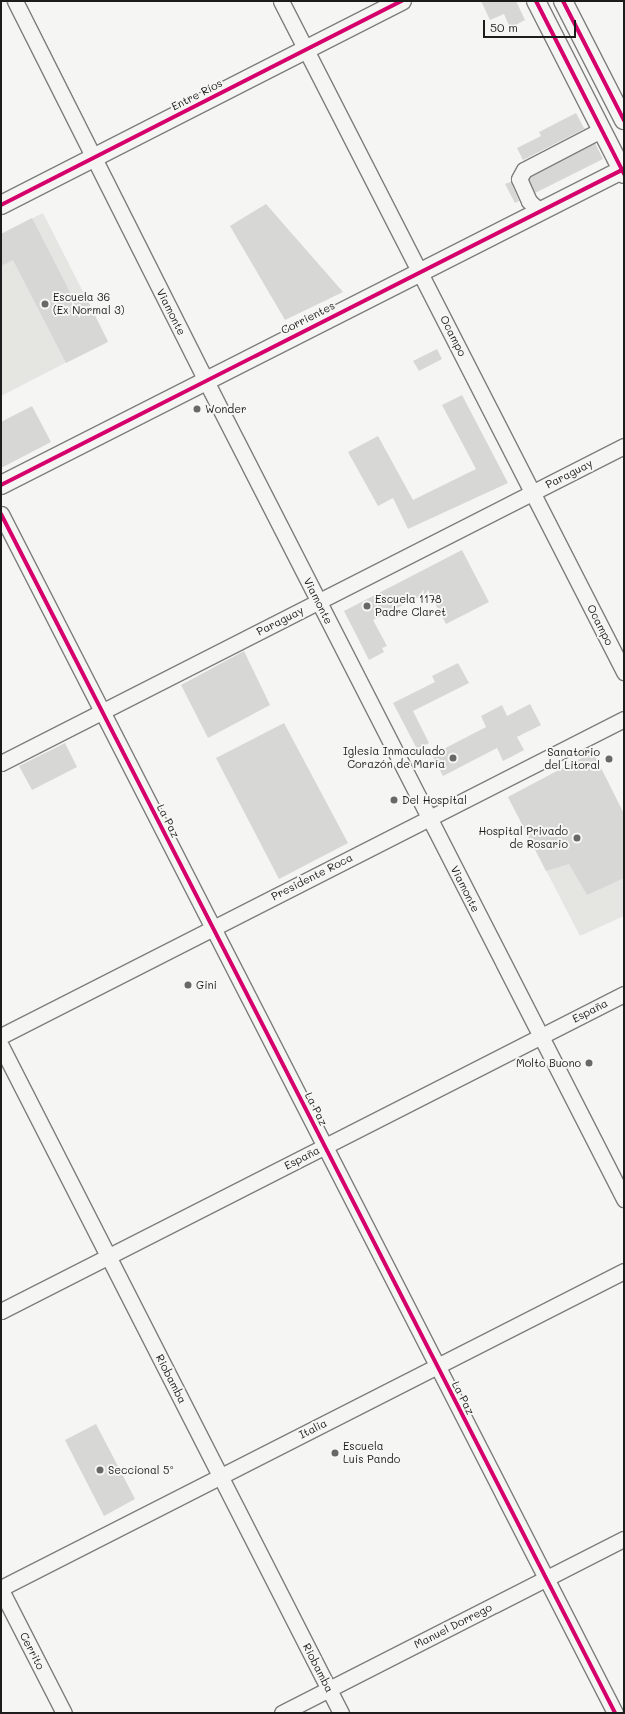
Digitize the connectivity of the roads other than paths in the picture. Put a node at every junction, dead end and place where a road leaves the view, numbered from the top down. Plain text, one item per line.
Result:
1 (15, 1) edge
2 (281, 1) edge
3 (402, 1) edge
4 (536, 1) edge
5 (563, 1) edge
6 (306, 50) junction
7 (624, 120) edge
8 (601, 130) junction
9 (94, 158) junction
10 (623, 171) edge
11 (1, 205) edge
12 (540, 210) junction
13 (419, 271) junction
14 (206, 381) junction
15 (624, 446) edge
16 (1, 485) edge
17 (532, 493) junction
18 (1, 514) edge
19 (318, 602) junction
20 (624, 672) edge
21 (102, 712) junction
22 (624, 719) edge
23 (1, 763) edge
24 (429, 818) junction
25 (213, 928) junction
26 (624, 994) edge
27 (1, 1036) edge
28 (541, 1036) junction
29 (1, 1046) edge
30 (325, 1146) junction
31 (624, 1199) edge
32 (108, 1256) junction
33 (624, 1270) edge
34 (1, 1311) edge
35 (437, 1366) junction
36 (220, 1476) junction
37 (624, 1539) edge
38 (546, 1579) junction
39 (1, 1589) edge
40 (329, 1689) junction
41 (58, 1711) edge
42 (282, 1713) edge
43 (341, 1713) edge
44 (615, 1713) edge

1 - 9 street, Viamonte
2 - 6 street, Ocampo
3 - 6 main road, Entre Ríos
4 - 8 main road
5 - 7 main road
6 - 9 main road, Entre Ríos
6 - 13 street, Ocampo
8 - 10 main road
8 - 12 street
9 - 11 main road, Entre Ríos
9 - 14 street, Viamonte
10 - 12 main road, Corrientes
12 - 13 main road, Corrientes
13 - 14 main road, Corrientes
13 - 17 street, Ocampo
14 - 16 main road, Corrientes
14 - 19 street, Viamonte
15 - 17 street, Paraguay
17 - 19 street, Paraguay
17 - 20 street, Ocampo
18 - 21 street, La Paz
19 - 21 street, Paraguay
19 - 24 street, Viamonte
21 - 23 street, Paraguay
21 - 25 street, La Paz
22 - 24 street, Presidente Roca
24 - 25 street, Presidente Roca
24 - 28 street, Viamonte
25 - 27 street, Presidente Roca
25 - 30 street, La Paz
26 - 28 street, España
28 - 30 street, España
28 - 31 street, Viamonte
29 - 32 street, Riobamba
30 - 32 street, España
30 - 35 street, La Paz
32 - 34 street, España
32 - 36 street, Riobamba
33 - 35 street, Italia
35 - 36 street, Italia
35 - 38 street, La Paz
36 - 39 street, Italia
36 - 40 street, Riobamba
37 - 38 street, Manuel Dorrego
38 - 40 street, Manuel Dorrego
38 - 44 street, La Paz
39 - 41 street, Cerrito
40 - 42 street, Manuel Dorrego
40 - 43 street, Riobamba

